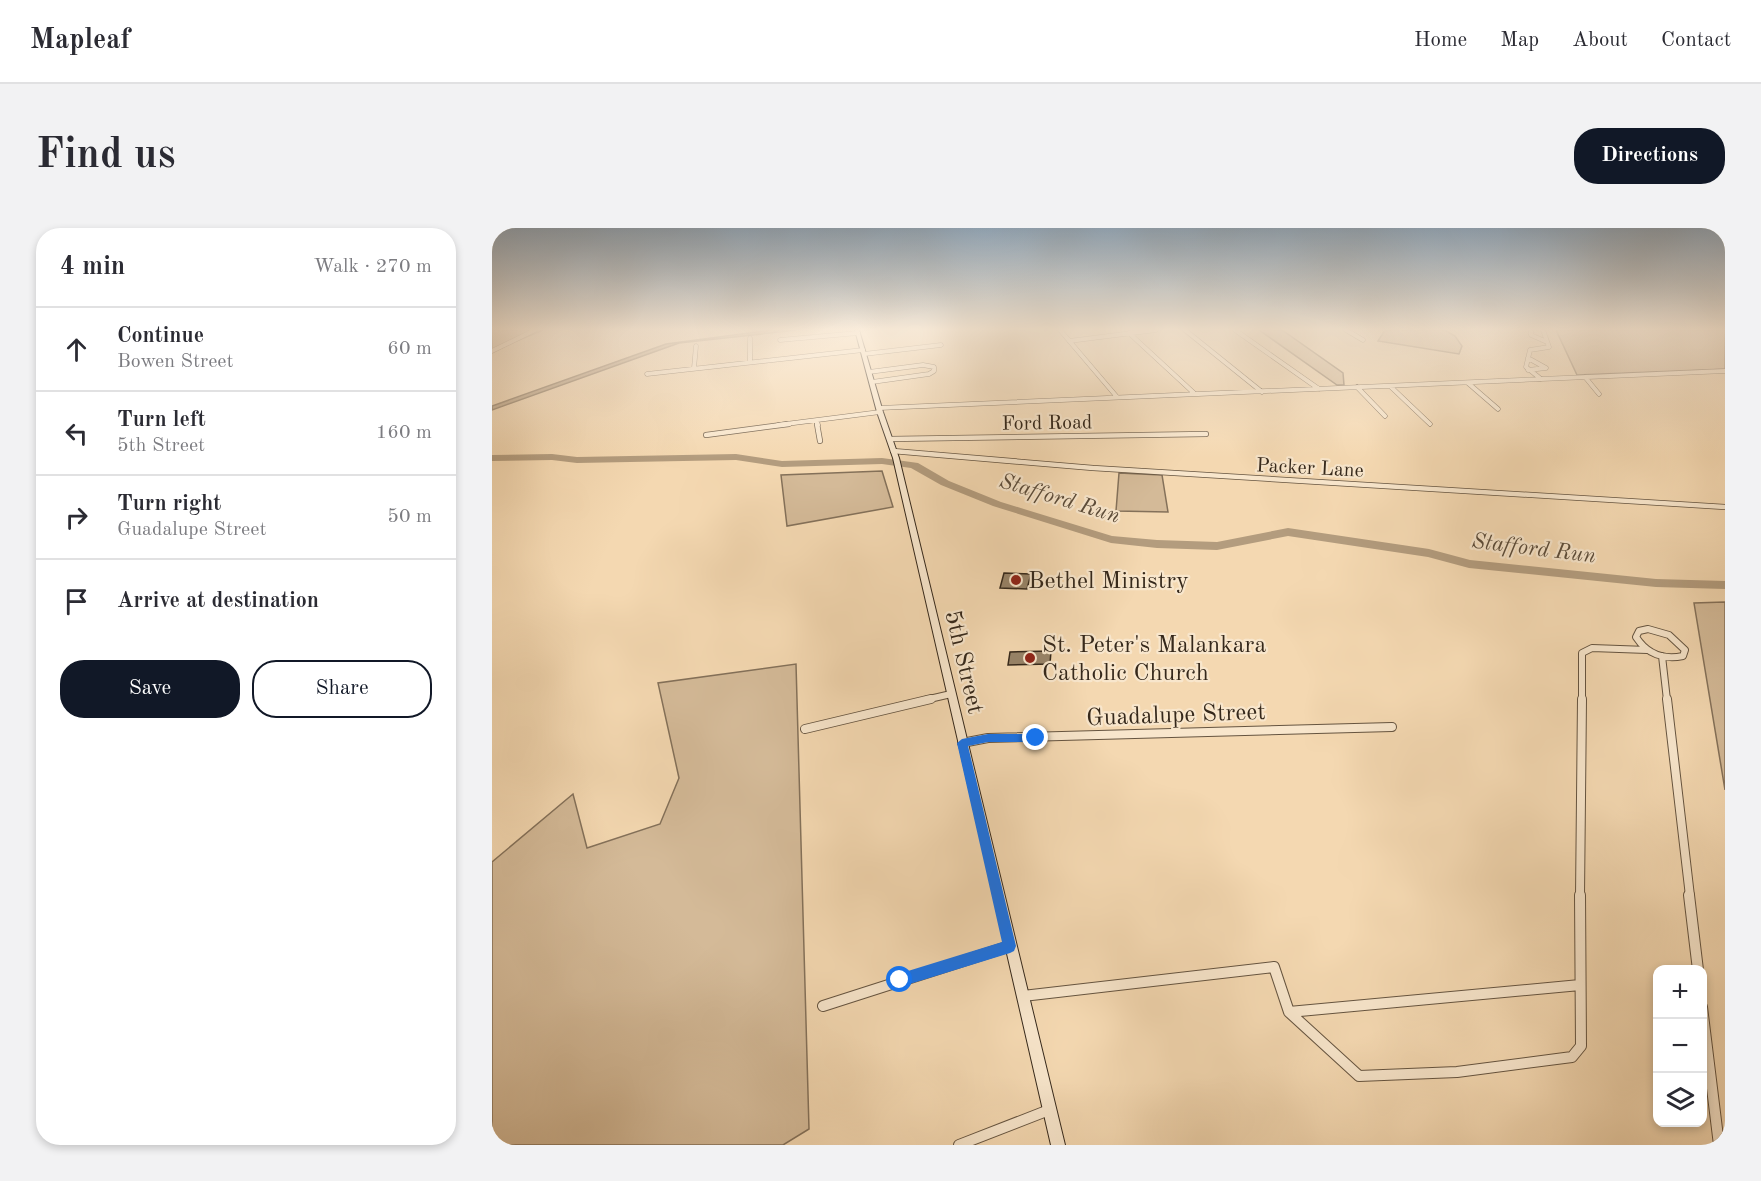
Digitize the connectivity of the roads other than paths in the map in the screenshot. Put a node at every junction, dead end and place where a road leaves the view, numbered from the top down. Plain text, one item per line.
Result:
1 (869, 372) edge
2 (656, 373) edge
3 (929, 373) edge
4 (1096, 373) edge
5 (1172, 373) edge
6 (1238, 373) edge
7 (1296, 373) edge
8 (1532, 373) edge
9 (1683, 373) edge
10 (647, 374) dead end
11 (1585, 377) junction
12 (1541, 379) junction
13 (872, 382) junction
14 (1468, 383) junction
15 (1390, 386) junction
16 (1357, 387) junction
17 (1319, 389) junction
18 (1262, 392) junction
19 (1195, 394) junction
20 (1599, 394) dead end
21 (1117, 398) junction
22 (1498, 409) dead end
23 (879, 410) junction
24 (1385, 416) dead end
25 (817, 421) junction
26 (1430, 424) dead end
27 (1206, 434) dead end
28 (706, 435) dead end
29 (890, 439) junction
30 (820, 441) dead end
31 (893, 450) junction
32 (1725, 507) edge
33 (1647, 650) junction
34 (1662, 657) junction
35 (951, 694) junction
36 (1392, 727) dead end
37 (805, 729) dead end
38 (962, 743) junction
39 (1010, 946) junction
40 (1698, 965) edge
41 (1580, 986) junction
42 (1023, 996) junction
43 (823, 1006) dead end
44 (1289, 1012) junction
45 (1703, 1019) edge
46 (1050, 1110) junction
47 (959, 1145) edge
48 (1058, 1145) edge
49 (1719, 1145) edge

1 - 13 main road, 5th Street
2 - 10 street
3 - 13 street
4 - 21 street
5 - 19 street
6 - 18 street
7 - 17 street
8 - 12 street
9 - 11 street
11 - 12 street
11 - 20 street
12 - 14 street
13 - 23 main road, 5th Street
14 - 15 street
14 - 22 street
15 - 16 street
15 - 26 street
16 - 17 street
16 - 24 street
17 - 18 street
18 - 19 street
19 - 21 street
21 - 23 street
23 - 25 street
23 - 29 main road, 5th Street
25 - 28 street
25 - 30 street
27 - 29 street, Ford Road
29 - 31 main road, 5th Street
31 - 32 street, Packer Lane
31 - 35 main road, 5th Street
33 - 34 street
33 - 34 street
33 - 41 street
34 - 40 street
35 - 37 street
35 - 38 main road, 5th Street
36 - 38 street, Guadalupe Street
38 - 39 main road, 5th Street
39 - 42 main road, 5th Street
39 - 43 street
41 - 44 street
41 - 44 street
42 - 44 street
42 - 46 main road, 5th Street
45 - 49 street
46 - 47 street
46 - 48 main road, 5th Street

